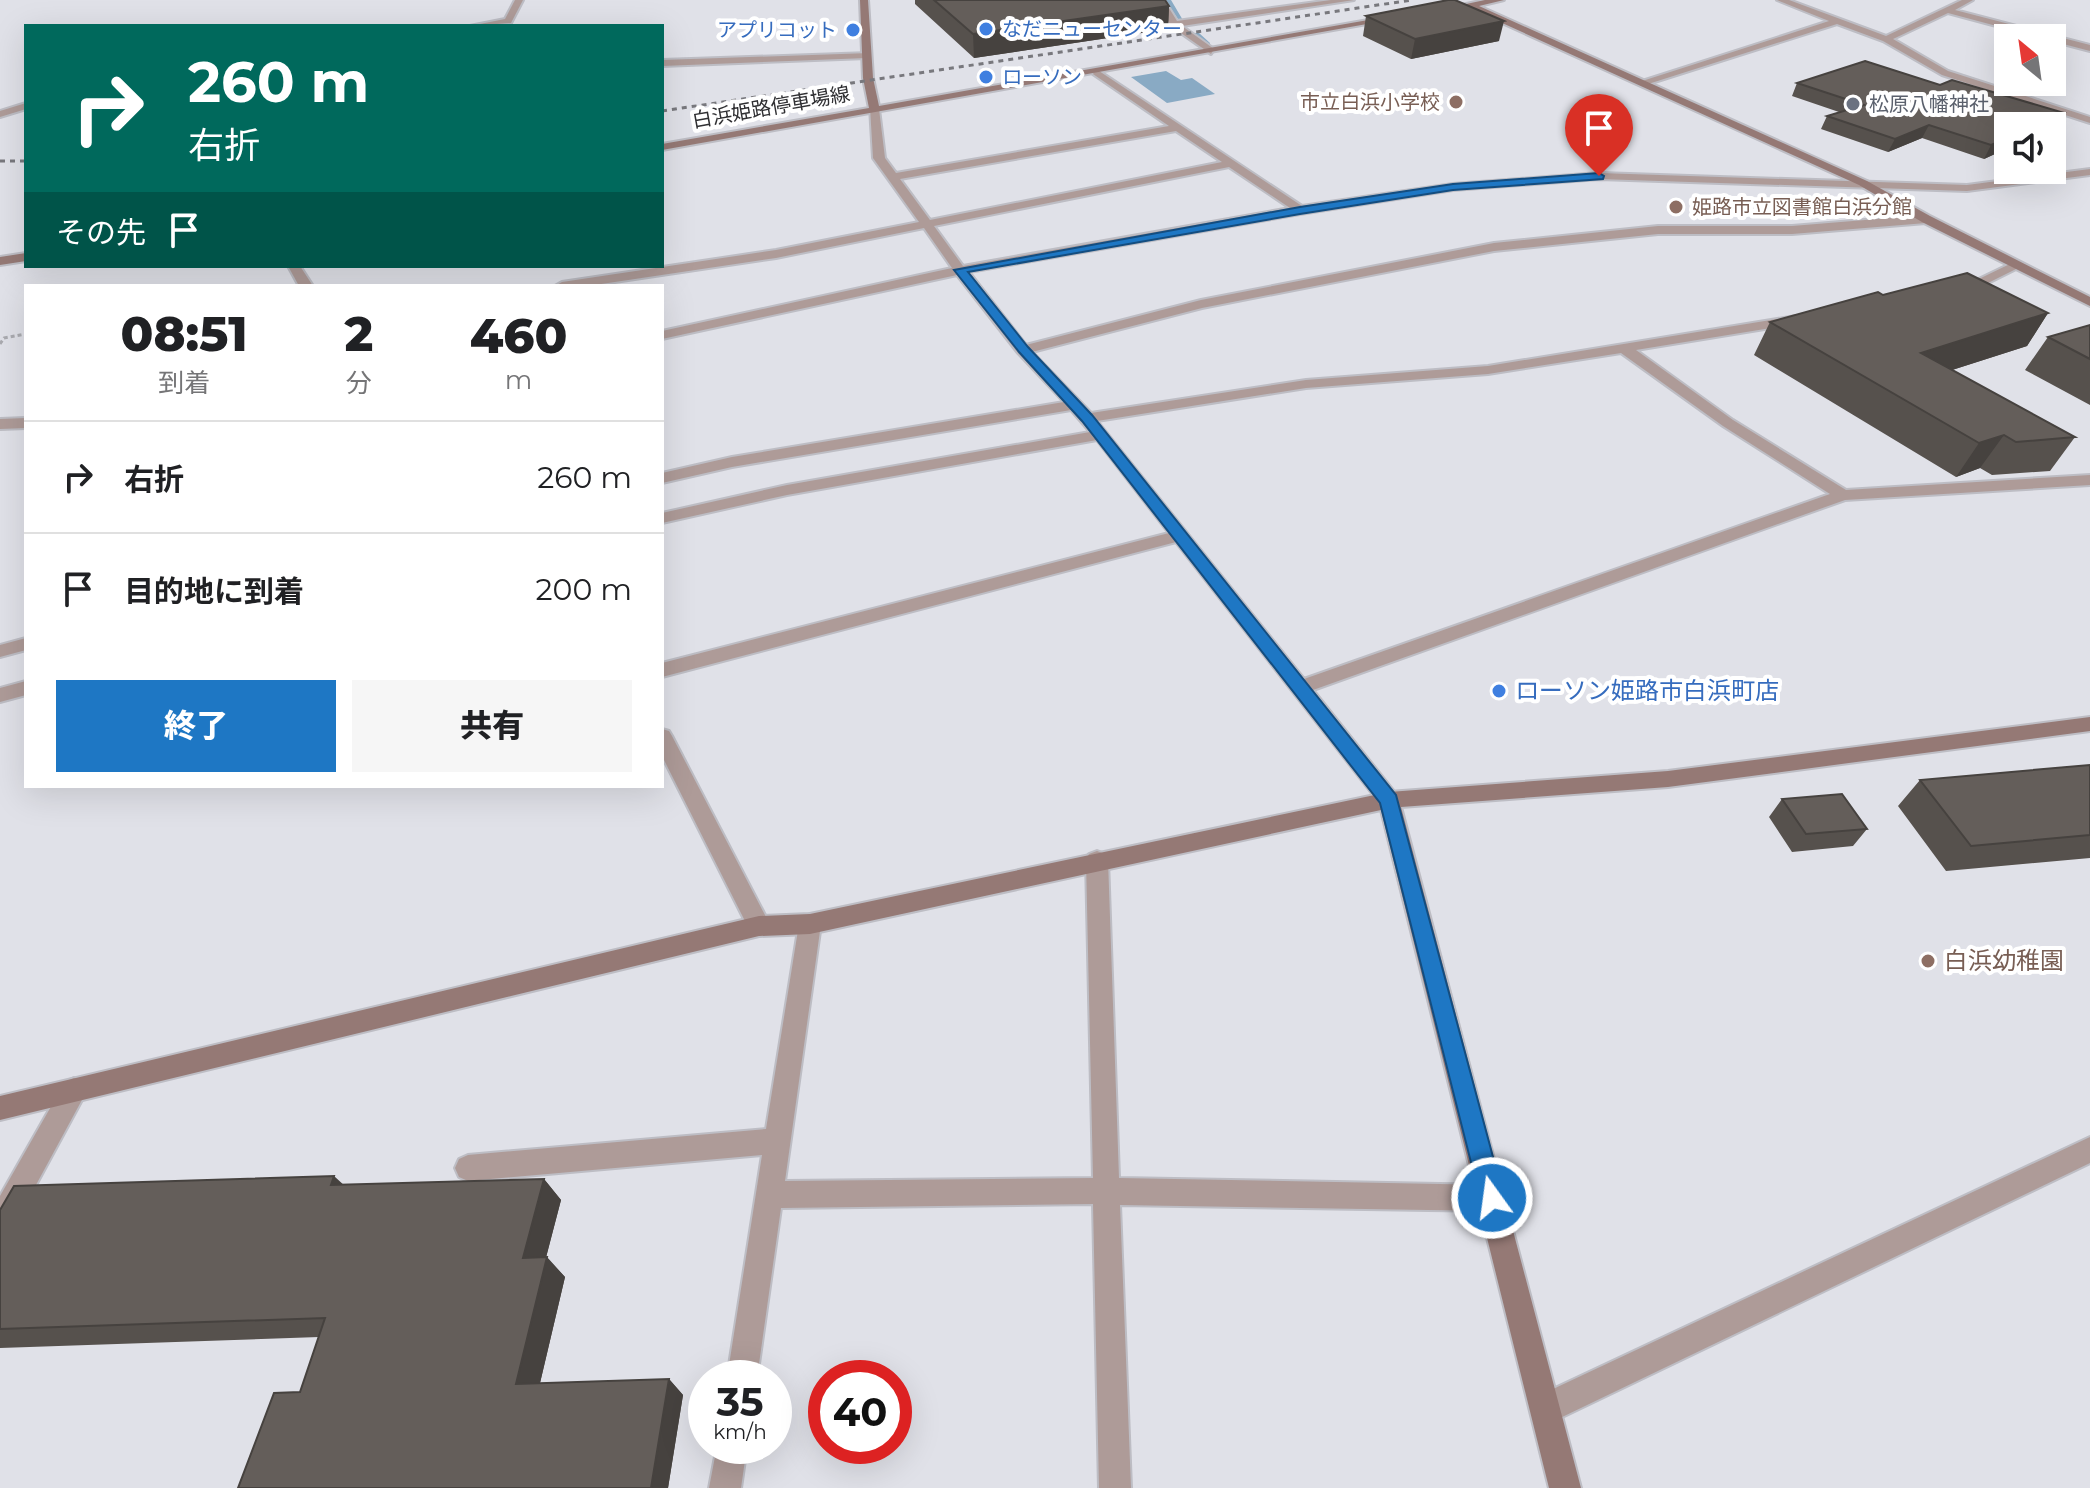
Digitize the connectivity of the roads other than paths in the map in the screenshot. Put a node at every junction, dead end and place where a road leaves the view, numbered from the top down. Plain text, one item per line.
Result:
1 (519, 0) edge
2 (864, 0) edge
3 (1160, 0) edge
4 (1350, 0) edge
5 (1497, 0) edge
6 (1781, 0) edge
7 (1969, 0) edge
8 (1469, 5) junction
9 (1949, 11) junction
10 (1423, 13) edge
11 (1408, 16) edge
12 (1837, 21) junction
13 (488, 24) edge
14 (1174, 24) junction
15 (1886, 39) junction
16 (2090, 48) edge
17 (1211, 51) junction
18 (867, 55) junction
19 (664, 63) edge
20 (1096, 72) junction
21 (1641, 83) junction
22 (24, 107) edge
23 (874, 109) junction
24 (0, 114) edge
25 (2090, 120) edge
26 (1176, 128) junction
27 (664, 147) edge
28 (1229, 164) junction
29 (2090, 172) edge
30 (893, 177) junction
31 (1863, 183) junction
32 (1300, 210) junction
33 (1926, 219) junction
34 (926, 223) junction
35 (24, 257) edge
36 (0, 261) edge
37 (2018, 265) junction
38 (960, 270) junction
39 (575, 284) edge
40 (1952, 296) edge
41 (2090, 302) edge
42 (1810, 317) edge
43 (664, 335) edge
44 (1621, 346) junction
45 (1023, 350) junction
46 (1075, 405) junction
47 (1087, 418) junction
48 (24, 423) edge
49 (0, 424) edge
50 (1100, 435) junction
51 (664, 478) edge
52 (2090, 480) edge
53 (1843, 495) junction
54 (664, 518) edge
55 (1178, 536) junction
56 (24, 645) edge
57 (0, 651) edge
58 (664, 669) edge
59 (1300, 687) junction
60 (24, 689) edge
61 (0, 695) edge
62 (2090, 724) edge
63 (664, 740) edge
64 (1389, 800) junction
65 (1097, 860) junction
66 (810, 924) junction
67 (759, 926) junction
68 (74, 1090) junction
69 (0, 1108) edge
70 (778, 1141) junction
71 (2090, 1150) edge
72 (468, 1168) dead end
73 (1106, 1191) junction
74 (769, 1195) junction
75 (1492, 1198) junction
76 (0, 1223) edge
77 (745, 1360) edge
78 (1547, 1408) junction
79 (729, 1464) edge
80 (725, 1488) edge
81 (1115, 1488) edge
82 (1565, 1488) edge

1 - 13 street
2 - 18 street, 白浜姫路停車場線
3 - 14 street
4 - 14 street
5 - 8 street
6 - 12 street
7 - 9 street
8 - 10 street
8 - 21 street
9 - 15 street
9 - 16 street
11 - 17 street
12 - 15 street
12 - 21 street
14 - 17 street
15 - 25 street
17 - 20 street
18 - 19 street
18 - 23 street, 白浜姫路停車場線
20 - 23 street
20 - 26 street
21 - 31 street
22 - 24 street
23 - 27 street, 白浜姫路停車場線
23 - 30 street
26 - 28 street
26 - 30 street
28 - 32 street
28 - 34 street
29 - 31 street
30 - 34 street
31 - 32 street
31 - 33 street
32 - 38 street
33 - 37 street
33 - 45 street
34 - 38 street
34 - 39 street
35 - 36 street
37 - 40 street
37 - 41 street
38 - 43 street
38 - 45 street
42 - 44 street
44 - 47 street
44 - 53 street
45 - 46 street
46 - 47 street
46 - 51 street
47 - 50 street
48 - 49 street
50 - 54 street
50 - 55 street
52 - 53 street
53 - 59 street
55 - 58 street
55 - 59 street
56 - 57 street
59 - 64 street
60 - 61 street
62 - 64 street
63 - 67 street
64 - 65 street
64 - 75 street
65 - 66 street
65 - 73 street
66 - 67 street
66 - 70 street
67 - 68 street
68 - 69 street
68 - 76 street
70 - 72 street
70 - 74 street
71 - 78 street
73 - 74 street
73 - 75 street
73 - 81 street
74 - 77 street
75 - 78 street
78 - 82 street
79 - 80 street

